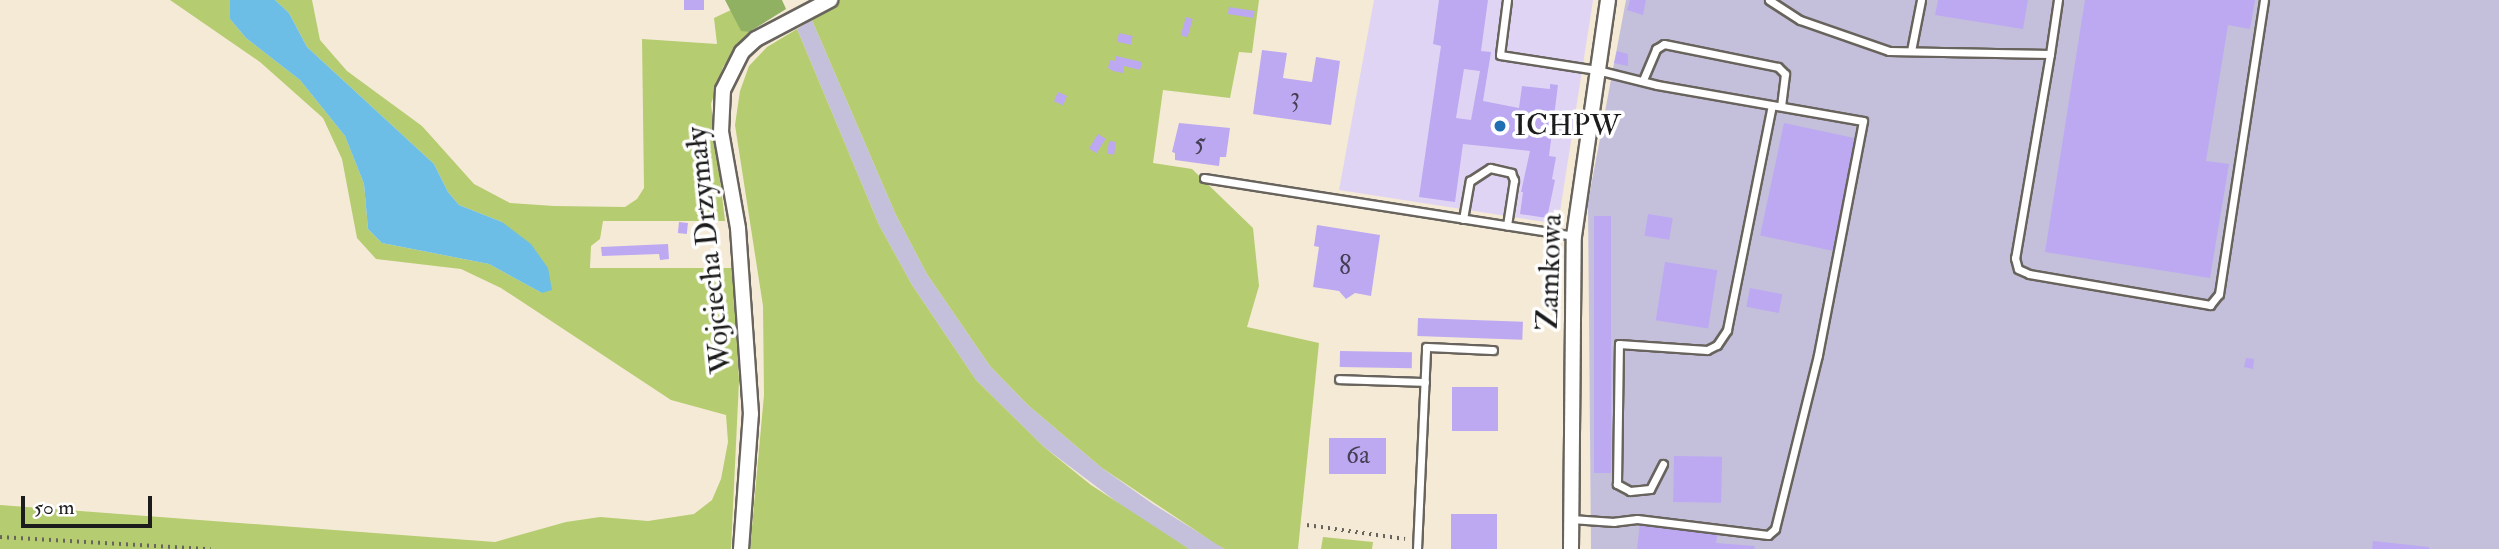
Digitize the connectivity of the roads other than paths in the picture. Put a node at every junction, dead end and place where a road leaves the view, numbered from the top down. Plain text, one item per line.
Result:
1 (830, 0) edge
2 (1507, 0) edge
3 (1608, 0) edge
4 (1769, 0) edge
5 (1921, 0) edge
6 (2058, 0) edge
7 (2264, 0) edge
8 (1911, 51) junction
9 (2050, 54) junction
10 (1597, 70) junction
11 (1643, 80) junction
12 (1772, 105) junction
13 (1781, 107) junction
14 (1204, 178) dead end
15 (1463, 219) junction
16 (1507, 225) junction
17 (1574, 236) junction
18 (1493, 350) dead end
19 (1339, 379) dead end
20 (1425, 382) junction
21 (1663, 464) dead end
22 (1571, 519) junction
23 (1418, 545) edge
24 (741, 549) edge
25 (1571, 549) edge

1 - 24 street, Wojciecha Drzymały
2 - 10 lane
3 - 10 street, Zamkowa
4 - 8 lane
5 - 8 lane
6 - 9 lane
7 - 9 lane
8 - 9 lane
10 - 11 lane
10 - 17 street, Zamkowa
11 - 12 lane
11 - 13 lane
12 - 13 lane
12 - 21 lane
13 - 22 lane
14 - 15 lane
15 - 16 lane
15 - 16 lane
16 - 17 lane
17 - 22 street, Zamkowa
18 - 20 lane
19 - 20 lane
20 - 23 lane
22 - 25 street, Zamkowa

